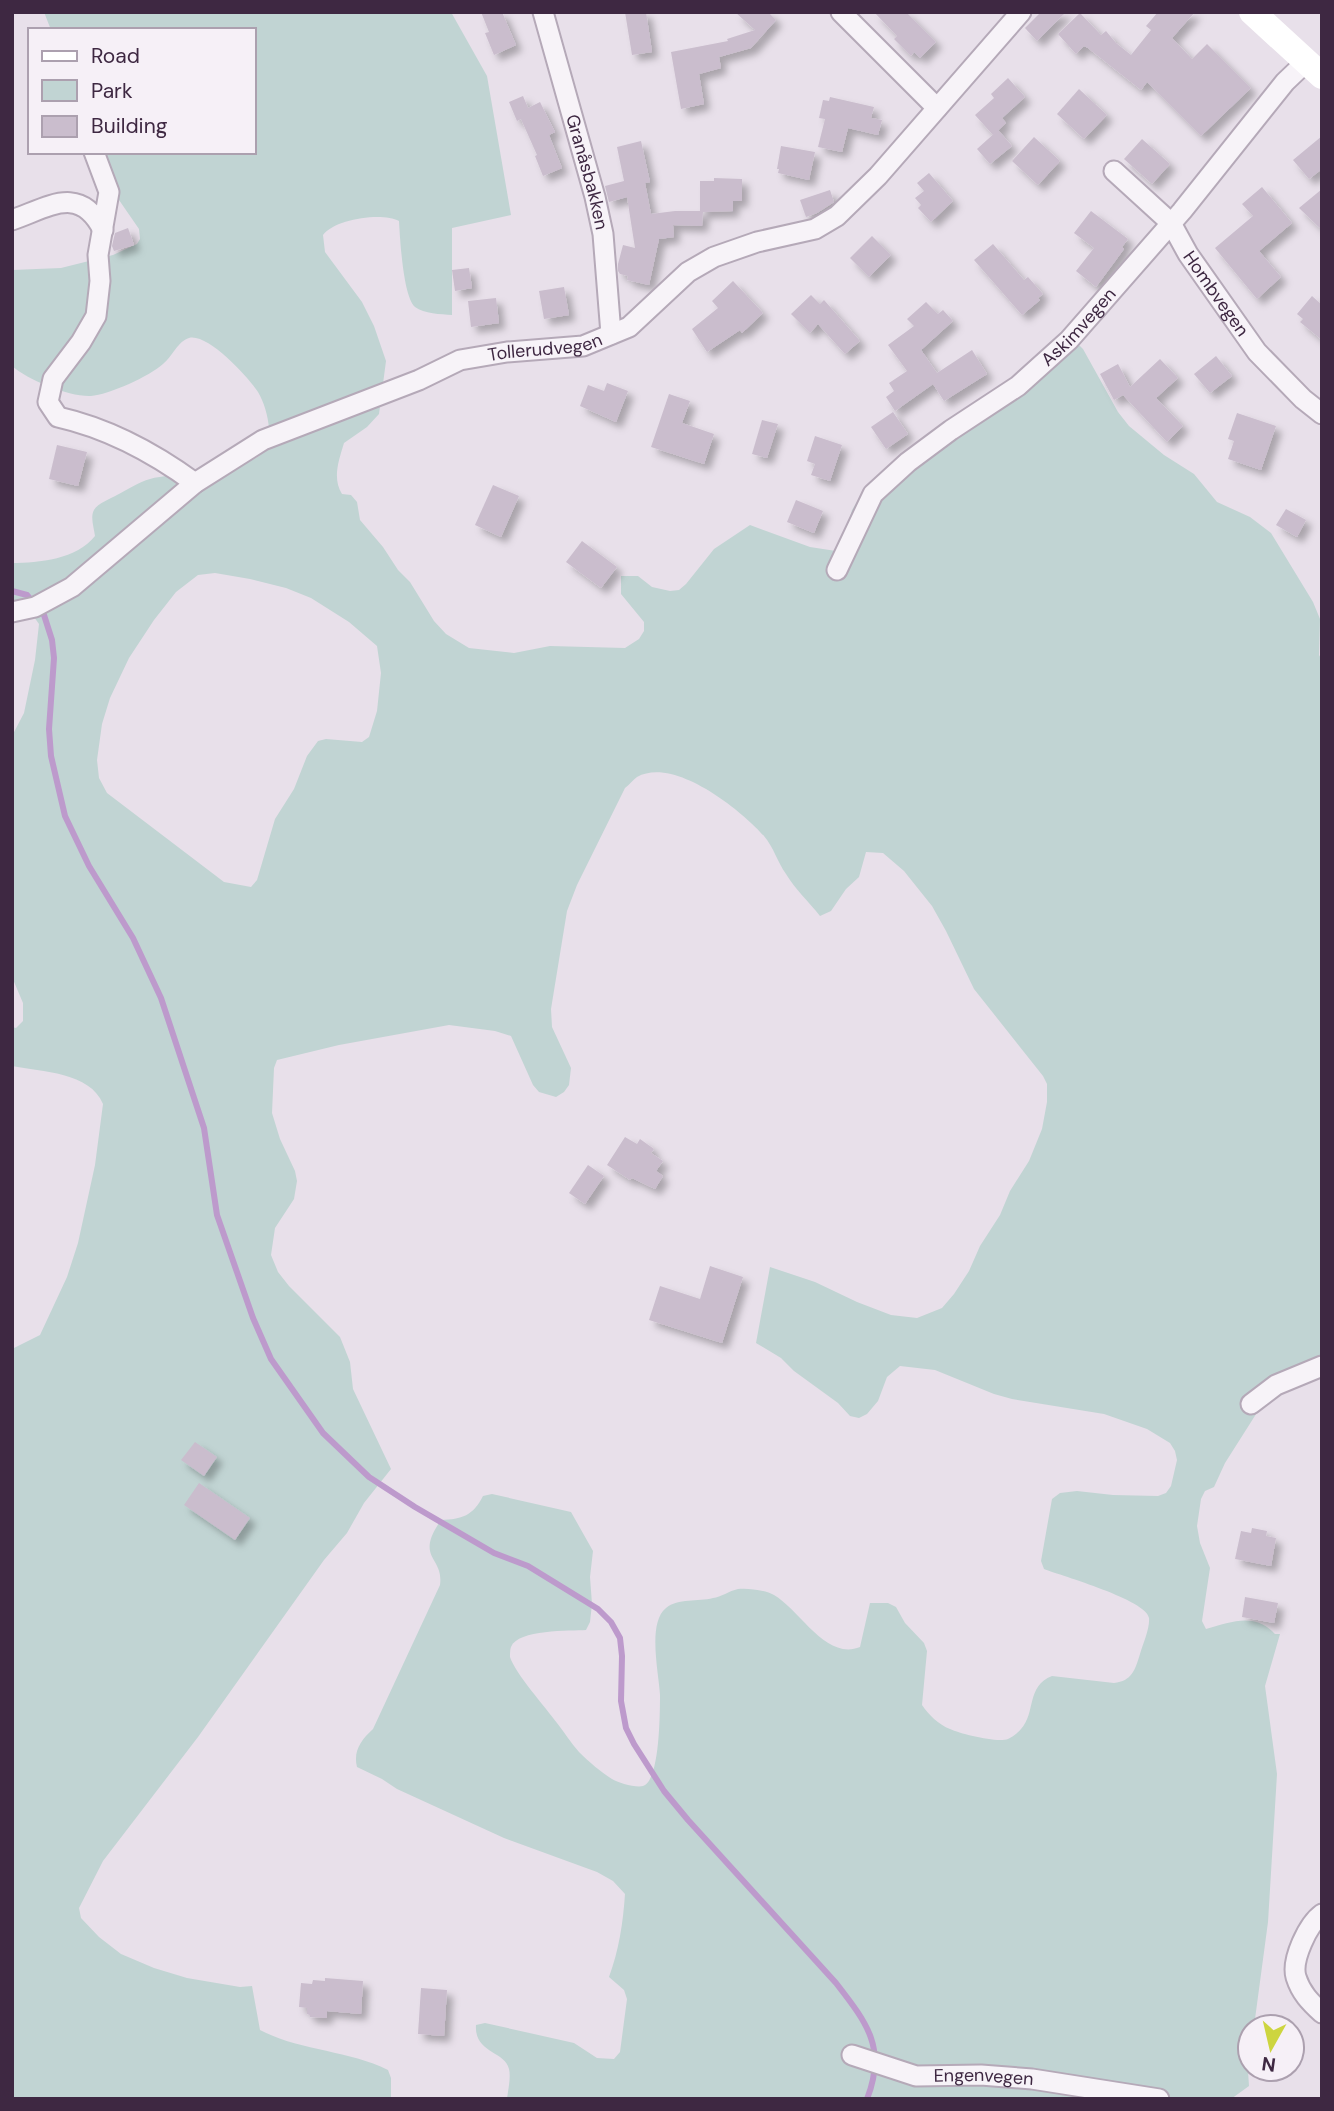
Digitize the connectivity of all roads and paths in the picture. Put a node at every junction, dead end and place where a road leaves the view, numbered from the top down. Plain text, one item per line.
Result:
1 (544, 12) edge
2 (841, 12) edge
3 (1021, 12) edge
4 (1252, 12) edge
5 (1314, 69) edge
6 (937, 108) junction
7 (95, 154) edge
8 (1114, 171) dead end
9 (12, 220) edge
10 (1171, 223) junction
11 (103, 230) junction
12 (611, 334) junction
13 (1322, 414) edge
14 (195, 483) junction
15 (837, 570) dead end
16 (12, 612) edge
17 (1322, 1366) edge
18 (1251, 1404) dead end
19 (1322, 1914) edge
20 (1322, 2012) edge
21 (852, 2055) dead end
22 (1159, 2099) edge

1 - 12 street, Granåsbakken
2 - 6 street
3 - 6 street, Tollerudvegen
4 - 5 main road
5 - 10 street, Askimvegen
6 - 12 street, Tollerudvegen
7 - 11 street
8 - 10 street, Hombvegen
9 - 11 street
10 - 13 street, Hombvegen
10 - 15 street, Askimvegen
11 - 14 street
12 - 14 street, Tollerudvegen
14 - 16 street, Tollerudvegen
17 - 18 street
19 - 20 street
21 - 22 street, Engenvegen

